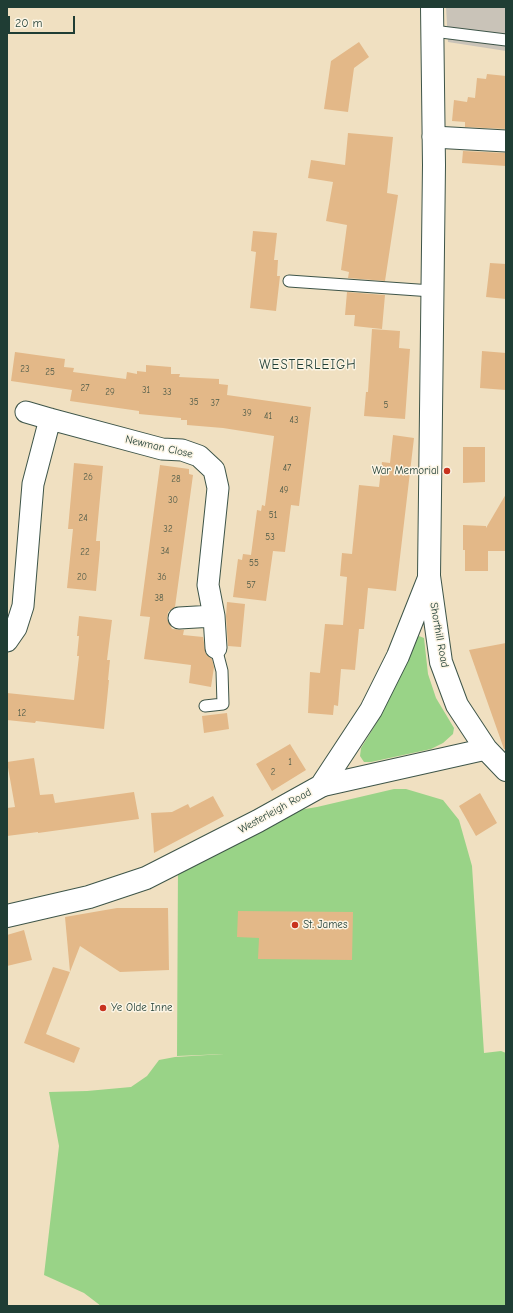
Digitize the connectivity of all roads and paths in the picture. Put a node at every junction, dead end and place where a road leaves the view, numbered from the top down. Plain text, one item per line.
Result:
1 (432, 7) edge
2 (433, 30) junction
3 (506, 40) edge
4 (433, 137) junction
5 (506, 141) edge
6 (289, 281) dead end
7 (432, 291) junction
8 (26, 412) dead end
9 (50, 420) junction
10 (429, 576) junction
11 (214, 616) junction
12 (179, 618) dead end
13 (7, 641) edge
14 (216, 648) joint
15 (205, 706) dead end
16 (486, 748) junction
17 (506, 770) edge
18 (321, 786) junction
19 (7, 916) edge

1 - 2 street
2 - 3 lane
2 - 4 street
4 - 5 street
4 - 7 street
6 - 7 lane
7 - 10 street
8 - 9 street, Newman Close
9 - 11 street, Newman Close
9 - 13 street
10 - 16 street, Shorthill Road
10 - 18 street, Westerleigh Road
11 - 12 street
11 - 14 street, Newman Close
14 - 15 lane
16 - 17 street, Shorthill Road
16 - 18 street
18 - 19 street, Westerleigh Road

